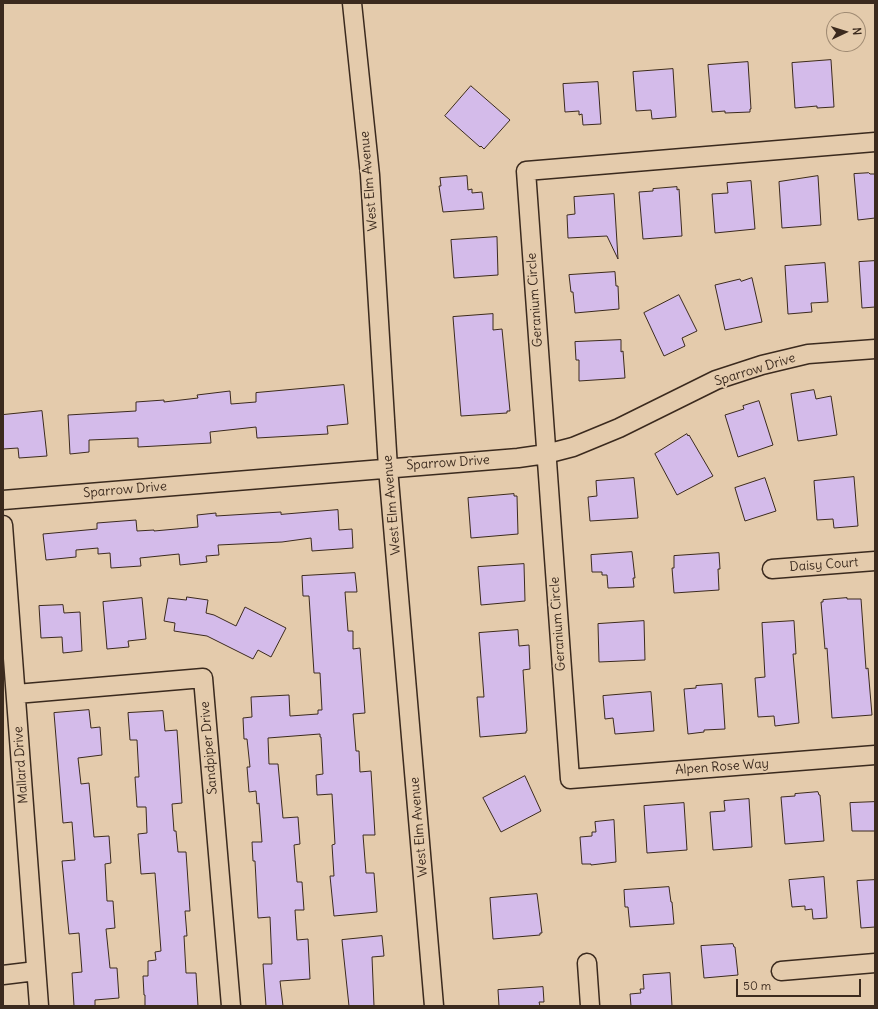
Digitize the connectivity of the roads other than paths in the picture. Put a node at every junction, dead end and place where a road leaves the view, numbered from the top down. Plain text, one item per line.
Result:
1 (352, 3) edge
2 (875, 142) edge
3 (875, 349) edge
4 (546, 454) junction
5 (388, 468) junction
6 (3, 500) edge
7 (3, 525) edge
8 (875, 561) edge
9 (772, 569) dead end
10 (16, 694) junction
11 (875, 756) edge
12 (570, 779) joint
13 (875, 963) edge
14 (587, 964) dead end
15 (36, 971) junction
16 (781, 971) dead end
17 (3, 975) edge
18 (39, 1006) edge
19 (231, 1006) edge
20 (434, 1006) edge
21 (590, 1006) edge

1 - 5 street, West Elm Avenue
2 - 4 street, Geranium Circle
3 - 4 street, Sparrow Drive
4 - 5 street, Sparrow Drive
4 - 12 street, Geranium Circle
5 - 6 street, Sparrow Drive
5 - 20 street, West Elm Avenue
7 - 10 street, Mallard Drive
8 - 9 street, Daisy Court
10 - 15 street, Mallard Drive
10 - 19 street, Sandpiper Drive
11 - 12 street, Alpen Rose Way
13 - 16 street
14 - 21 street
15 - 17 street
15 - 18 street, Mallard Drive

